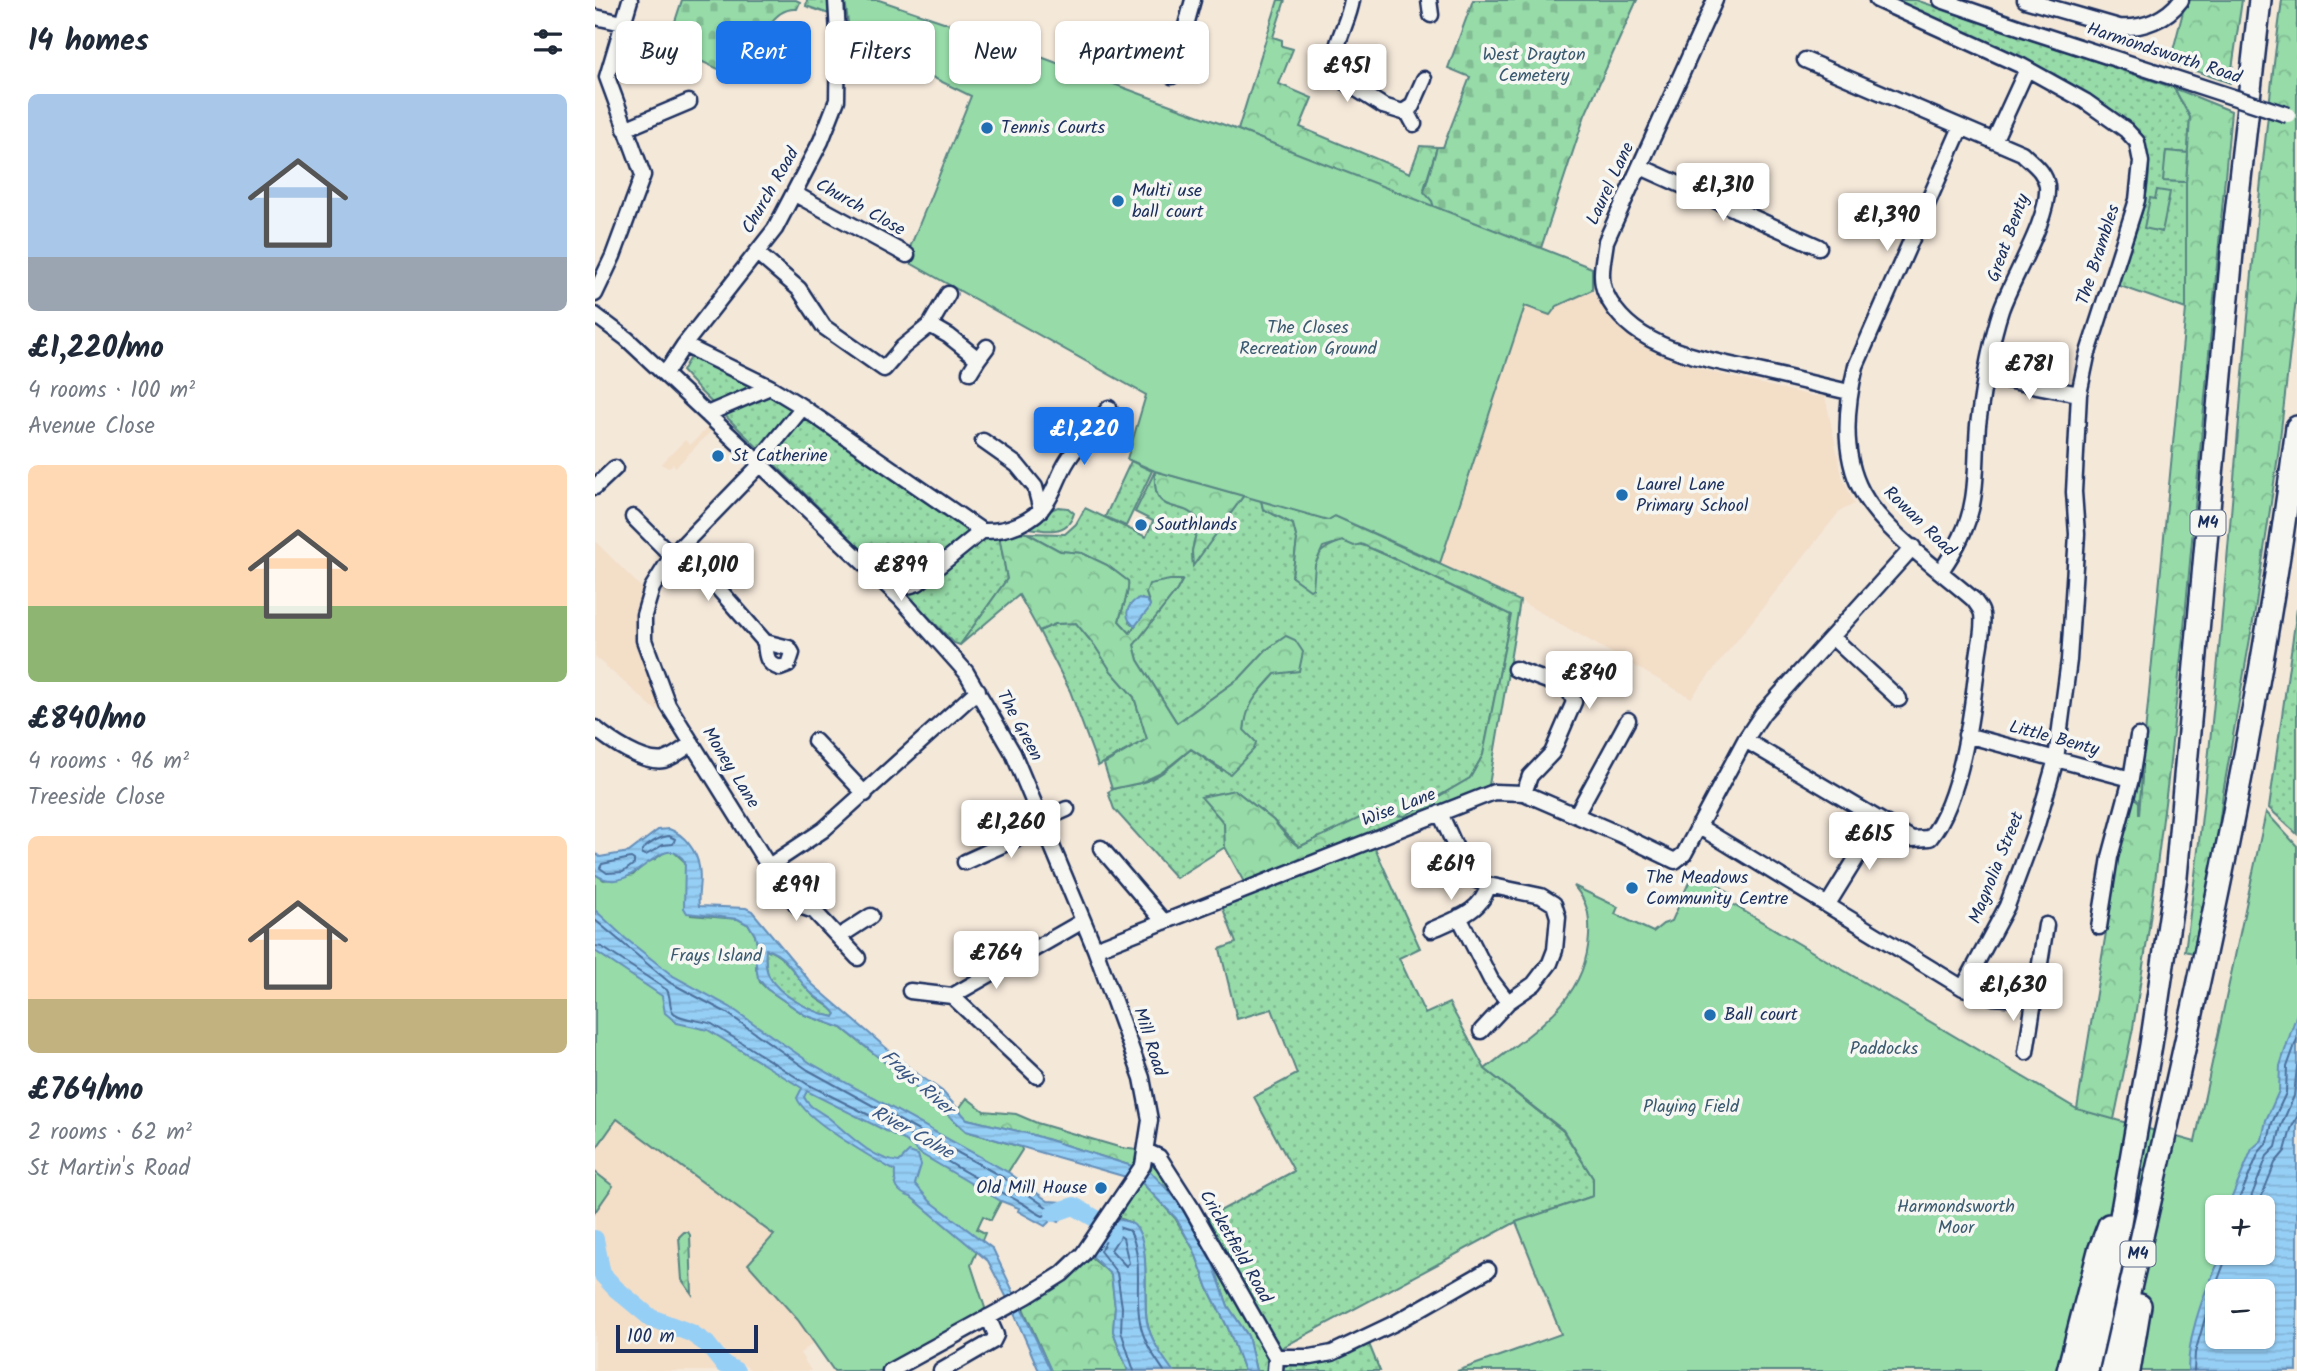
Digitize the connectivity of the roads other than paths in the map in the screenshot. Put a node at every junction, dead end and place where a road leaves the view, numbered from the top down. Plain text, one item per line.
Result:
1 (630, 0) edge
2 (836, 0) edge
3 (1193, 0) edge
4 (1352, 0) edge
5 (1429, 0) edge
6 (1715, 0) edge
7 (1877, 0) edge
8 (1941, 0) edge
9 (2025, 0) edge
10 (2181, 0) edge
11 (2260, 0) edge
12 (1431, 15) dead end
13 (595, 17) edge
14 (624, 21) edge
15 (1187, 21) edge
16 (616, 22) edge
17 (616, 47) edge
18 (1805, 60) dead end
19 (2027, 69) junction
20 (1424, 79) dead end
21 (689, 102) dead end
22 (1407, 111) junction
23 (2293, 116) edge
24 (1414, 124) dead end
25 (1961, 127) junction
26 (625, 129) junction
27 (1994, 141) junction
28 (1641, 167) junction
29 (1744, 189) dead end
30 (795, 194) junction
31 (1736, 210) junction
32 (1819, 247) dead end
33 (757, 253) junction
34 (907, 256) dead end
35 (595, 294) edge
36 (948, 294) dead end
37 (595, 315) edge
38 (930, 325) junction
39 (684, 345) junction
40 (987, 346) dead end
41 (665, 374) junction
42 (1985, 376) junction
43 (770, 387) junction
44 (1849, 392) junction
45 (2080, 394) junction
46 (803, 407) junction
47 (1109, 408) dead end
48 (707, 414) junction
49 (2297, 427) edge
50 (983, 441) dead end
51 (759, 463) junction
52 (615, 468) dead end
53 (595, 487) edge
54 (1041, 510) junction
55 (633, 517) dead end
56 (982, 531) junction
57 (1913, 547) junction
58 (676, 551) junction
59 (1941, 571) junction
60 (884, 583) junction
61 (918, 583) junction
62 (915, 615) junction
63 (1832, 638) junction
64 (765, 642) dead end
65 (1515, 669) dead end
66 (978, 690) junction
67 (1899, 699) dead end
68 (1628, 720) dead end
69 (595, 728) edge
70 (1966, 735) junction
71 (2138, 736) dead end
72 (1745, 740) junction
73 (815, 741) dead end
74 (692, 743) junction
75 (2056, 759) junction
76 (2131, 779) junction
77 (1524, 793) junction
78 (865, 794) junction
79 (1067, 809) dead end
80 (1440, 813) junction
81 (1576, 815) junction
82 (1880, 820) junction
83 (1043, 823) junction
84 (1698, 826) junction
85 (1101, 848) dead end
86 (766, 862) junction
87 (965, 862) dead end
88 (1488, 885) junction
89 (1828, 904) junction
90 (871, 916) dead end
91 (1459, 917) junction
92 (1083, 921) junction
93 (1164, 922) junction
94 (2046, 925) dead end
95 (2099, 927) dead end
96 (1431, 930) dead end
97 (840, 936) junction
98 (1095, 949) junction
99 (858, 958) dead end
100 (1963, 988) junction
101 (910, 991) dead end
102 (952, 996) junction
103 (2035, 1000) junction
104 (1508, 1002) junction
105 (1481, 1031) dead end
106 (2026, 1052) dead end
107 (1037, 1076) dead end
108 (2165, 1137) junction
109 (1145, 1158) junction
110 (2129, 1167) junction
111 (1488, 1270) dead end
112 (994, 1314) junction
113 (1275, 1364) edge
114 (890, 1371) edge
115 (941, 1371) edge
116 (2069, 1371) edge
117 (2087, 1371) edge
118 (2112, 1371) edge
119 (2129, 1371) edge

1 - 14 street
2 - 30 street, Church Road
3 - 15 street
4 - 22 street
5 - 12 street
6 - 28 street, Laurel Lane
7 - 19 street, The Brambles
8 - 23 street, Harmondsworth Road, bridge
9 - 10 street
11 - 110 highway, M4
13 - 16 street
17 - 26 street
18 - 25 street, Great Benty
19 - 27 street
19 - 45 street, The Brambles
20 - 22 street
21 - 26 street
22 - 24 street
25 - 27 street, Great Benty
25 - 44 street, Rowan Road
26 - 35 street
27 - 42 street, Great Benty
28 - 31 street
28 - 44 street, Laurel Lane
29 - 31 street
30 - 33 street, Church Road
30 - 34 street, Church Close
31 - 32 street
33 - 38 street
33 - 39 street, Church Road
36 - 38 street
37 - 41 street, The Green
38 - 40 street
39 - 41 street, Church Road
39 - 43 street
41 - 48 street, The Green
42 - 45 street
42 - 59 street, Great Benty
43 - 46 street
43 - 48 street
44 - 57 street, Rowan Road
45 - 75 street, The Brambles
46 - 51 street
46 - 56 street
47 - 54 street
48 - 51 street, The Green
49 - 108 highway, M4
50 - 54 street
51 - 58 street, Money Lane
51 - 60 street, The Green
52 - 53 street
54 - 56 street
55 - 58 street
56 - 61 street
57 - 59 street, Rowan Road
57 - 63 street
58 - 64 street
58 - 74 street, Money Lane
59 - 70 street, Rowan Road
60 - 61 street
60 - 62 street, The Green
61 - 62 street
62 - 66 street, The Green
63 - 67 street
63 - 72 street
65 - 77 street
66 - 78 street
66 - 83 street, The Green
68 - 81 street
69 - 74 street
70 - 75 street, Little Benty
70 - 82 street, Rowan Road
71 - 76 street
72 - 82 street
72 - 84 street
73 - 78 street
74 - 86 street, Money Lane
75 - 76 street, Little Benty
75 - 100 street, Magnolia Street
76 - 95 street
77 - 80 street, Wise Lane
77 - 81 street, Wise Lane
78 - 86 street
79 - 83 street
80 - 88 street
80 - 93 street, Wise Lane
81 - 84 street, Wise Lane
82 - 89 street
83 - 87 street
83 - 92 street, The Green
84 - 89 street
85 - 93 street
86 - 97 street, Money Lane
88 - 91 street
88 - 104 street
89 - 100 street
90 - 97 street
91 - 96 street
91 - 104 street
92 - 98 street, The Green
92 - 102 street
93 - 98 street, Wise Lane
94 - 103 street
97 - 99 street, Money Lane
98 - 109 street, Mill Road
100 - 103 street
101 - 102 street
102 - 107 street
103 - 106 street
104 - 105 street
108 - 118 highway, M4
108 - 119 highway
109 - 112 street
109 - 113 street, Cricketfield Road
110 - 116 highway
110 - 117 highway, M4
111 - 113 street
112 - 114 street
112 - 115 street

